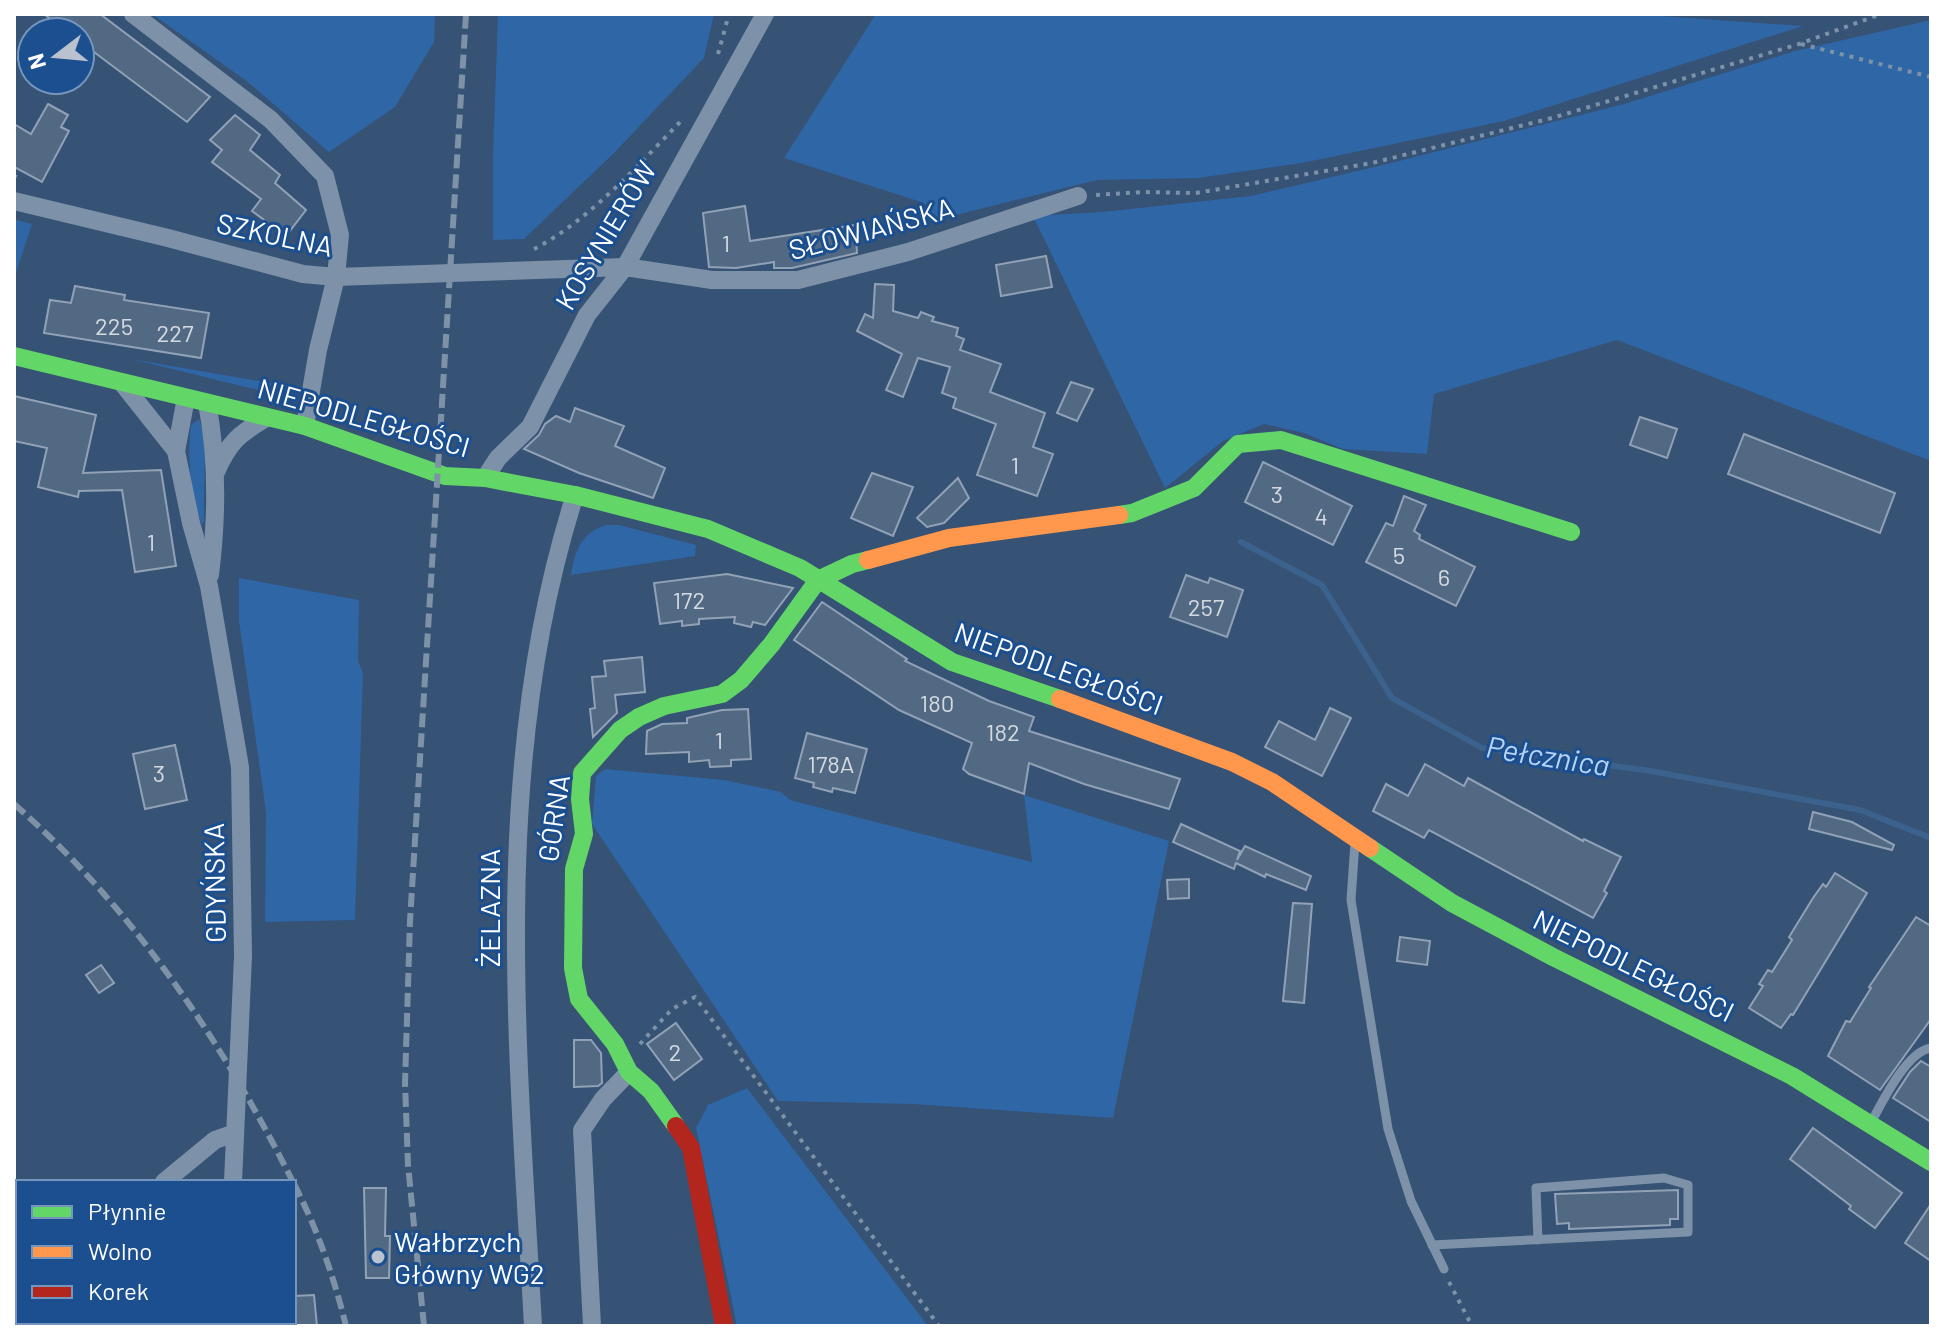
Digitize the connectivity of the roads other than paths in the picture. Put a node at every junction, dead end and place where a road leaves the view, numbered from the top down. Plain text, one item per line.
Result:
1 (133, 14) edge
2 (765, 14) edge
3 (1078, 196) road end
4 (14, 201) edge
5 (625, 267) junction
6 (336, 277) junction
7 (14, 356) edge
8 (122, 383) junction
9 (186, 398) junction
10 (207, 403) junction
11 (266, 418) junction
12 (305, 426) junction
13 (176, 451) junction
14 (215, 475) junction
15 (485, 478) junction
16 (575, 495) junction
17 (1571, 532) dead end
18 (818, 580) junction
19 (209, 586) junction
20 (1355, 836) junction
21 (1931, 1048) edge
22 (629, 1072) junction
23 (1871, 1123) junction
24 (235, 1133) junction
25 (1931, 1162) edge
26 (166, 1180) edge
27 (233, 1180) edge
28 (1538, 1240) junction
29 (1432, 1245) junction
30 (1444, 1269) road end
31 (533, 1326) edge
32 (592, 1326) edge
33 (724, 1326) edge

1 - 6 street
2 - 5 street, KOSYNIERÓW
3 - 5 street, SŁOWIAŃSKA
4 - 6 street, SZKOLNA
5 - 6 street, SZKOLNA
5 - 15 street, KOSYNIERÓW
6 - 12 street
7 - 8 main road, NIEPODLEGŁOŚCI
8 - 9 main road, NIEPODLEGŁOŚCI
8 - 13 street, GDYŃSKA
9 - 10 main road, NIEPODLEGŁOŚCI
9 - 13 street, GDYŃSKA
10 - 11 main road, NIEPODLEGŁOŚCI
10 - 14 street, GDYŃSKA
11 - 12 main road, NIEPODLEGŁOŚCI
11 - 14 street, GDYŃSKA
12 - 15 main road, NIEPODLEGŁOŚCI
13 - 19 street, GDYŃSKA
14 - 19 street, GDYŃSKA
15 - 16 main road, NIEPODLEGŁOŚCI
16 - 18 main road, NIEPODLEGŁOŚCI
16 - 31 street, ŻELAZNA
17 - 18 main road
18 - 20 main road, NIEPODLEGŁOŚCI
18 - 22 main road, GÓRNA
19 - 24 street, GDYŃSKA
20 - 23 main road, NIEPODLEGŁOŚCI
20 - 29 lane
21 - 23 lane
22 - 32 street
22 - 33 main road
23 - 25 main road, NIEPODLEGŁOŚCI
24 - 26 street
24 - 27 street, GDYŃSKA
28 - 28 lane
28 - 29 lane
29 - 30 lane

